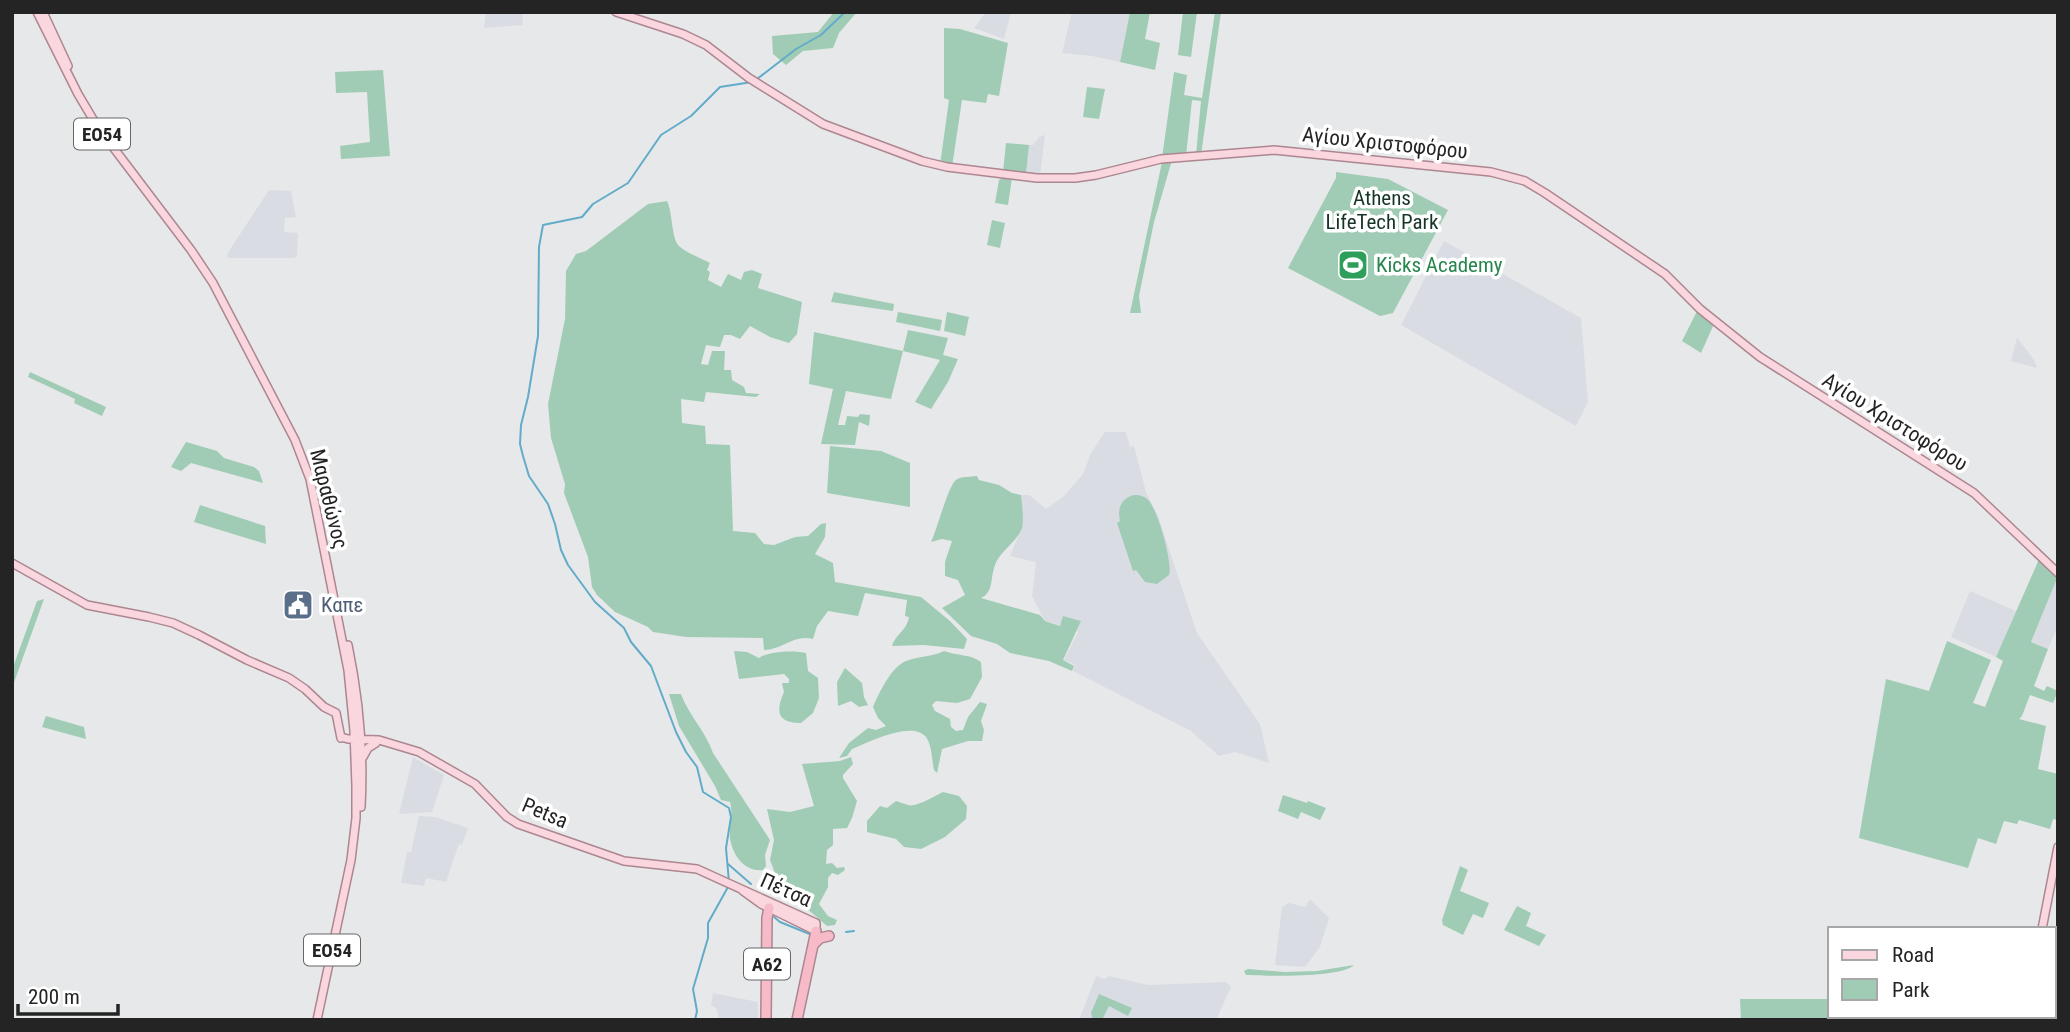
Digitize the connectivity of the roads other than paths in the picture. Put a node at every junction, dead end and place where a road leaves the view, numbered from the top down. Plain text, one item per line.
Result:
1 (37, 12) edge
2 (43, 12) edge
3 (616, 12) edge
4 (12, 563) edge
5 (2058, 573) edge
6 (342, 738) junction
7 (357, 739) junction
8 (386, 742) junction
9 (376, 743) junction
10 (362, 762) junction
11 (2058, 847) edge
12 (2058, 866) edge
13 (709, 875) joint
14 (771, 905) junction
15 (816, 927) junction
16 (2044, 927) edge
17 (2044, 927) edge
18 (829, 936) dead end
19 (814, 946) junction
20 (320, 1020) edge
21 (766, 1020) edge
22 (797, 1020) edge

1 - 7 main road, Μαραθώνος / ΕΟ54
2 - 7 main road, Μαραθώνος / ΕΟ54
3 - 5 main road, Αγίου Χριστοφόρου
4 - 6 main road
6 - 7 main road
6 - 7 main road
7 - 8 main road
7 - 9 main road
7 - 10 main road, Μαραθώνος / ΕΟ54
7 - 20 main road, Μαραθώνος / ΕΟ54
8 - 9 main road
8 - 13 main road, Petsa
9 - 10 main road
10 - 20 main road, Μαραθώνος / ΕΟ54
11 - 16 main road
12 - 17 main road
13 - 14 main road, Πέτσα
14 - 15 main road, Πέτσα
14 - 15 main road, Πέτσα
14 - 21 highway, Α62
15 - 19 highway
18 - 19 highway
19 - 22 highway, Α62

